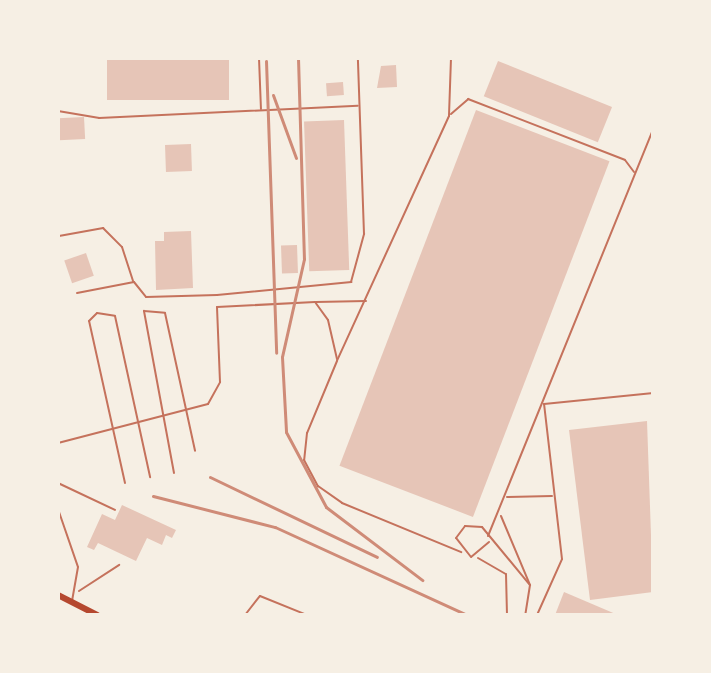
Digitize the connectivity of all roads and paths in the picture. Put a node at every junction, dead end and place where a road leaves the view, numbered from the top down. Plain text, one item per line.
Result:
1 (259, 58) edge
2 (358, 58) edge
3 (451, 58) edge
4 (360, 106) junction
5 (262, 110) junction
6 (58, 111) edge
7 (449, 116) junction
8 (653, 130) edge
9 (635, 173) junction
10 (59, 236) edge
11 (134, 282) junction
12 (77, 293) dead end
13 (366, 301) junction
14 (315, 302) junction
15 (337, 361) junction
16 (653, 393) edge
17 (544, 404) junction
18 (187, 412) junction
19 (163, 418) junction
20 (138, 423) junction
21 (113, 429) junction
22 (58, 443) edge
23 (195, 451) dead end
24 (174, 473) dead end
25 (150, 477) dead end
26 (58, 483) edge
27 (125, 483) dead end
28 (553, 496) junction
29 (507, 497) junction
30 (58, 509) edge
31 (115, 510) dead end
32 (501, 515) junction
33 (488, 536) junction
34 (489, 542) junction
35 (461, 552) junction
36 (476, 557) junction
37 (119, 565) dead end
38 (530, 585) junction
39 (78, 591) junction
40 (58, 595) edge
41 (72, 602) junction
42 (97, 615) edge
43 (245, 615) edge
44 (307, 615) edge
45 (507, 615) edge
46 (525, 615) edge
47 (537, 615) edge

1 - 5 lane
2 - 4 lane
3 - 7 lane
4 - 5 lane
4 - 11 lane
5 - 6 lane
7 - 9 lane
7 - 13 lane
8 - 9 lane
9 - 17 lane
10 - 11 lane
11 - 12 lane
13 - 14 lane
13 - 15 lane
14 - 15 lane
14 - 18 lane
15 - 35 lane
16 - 17 lane
17 - 28 lane
17 - 29 lane
18 - 19 lane
18 - 19 lane
18 - 23 lane
19 - 20 lane
19 - 24 lane
20 - 21 lane
20 - 21 lane
20 - 25 lane
21 - 22 lane
21 - 27 lane
26 - 31 lane
28 - 29 lane
28 - 47 lane
29 - 32 lane
30 - 39 lane
32 - 33 lane
32 - 38 lane
33 - 34 lane
33 - 35 lane
34 - 36 lane
34 - 38 lane
35 - 36 lane
36 - 45 lane
37 - 39 lane
38 - 46 lane
39 - 41 lane
40 - 41 main road
41 - 42 main road
43 - 44 lane

